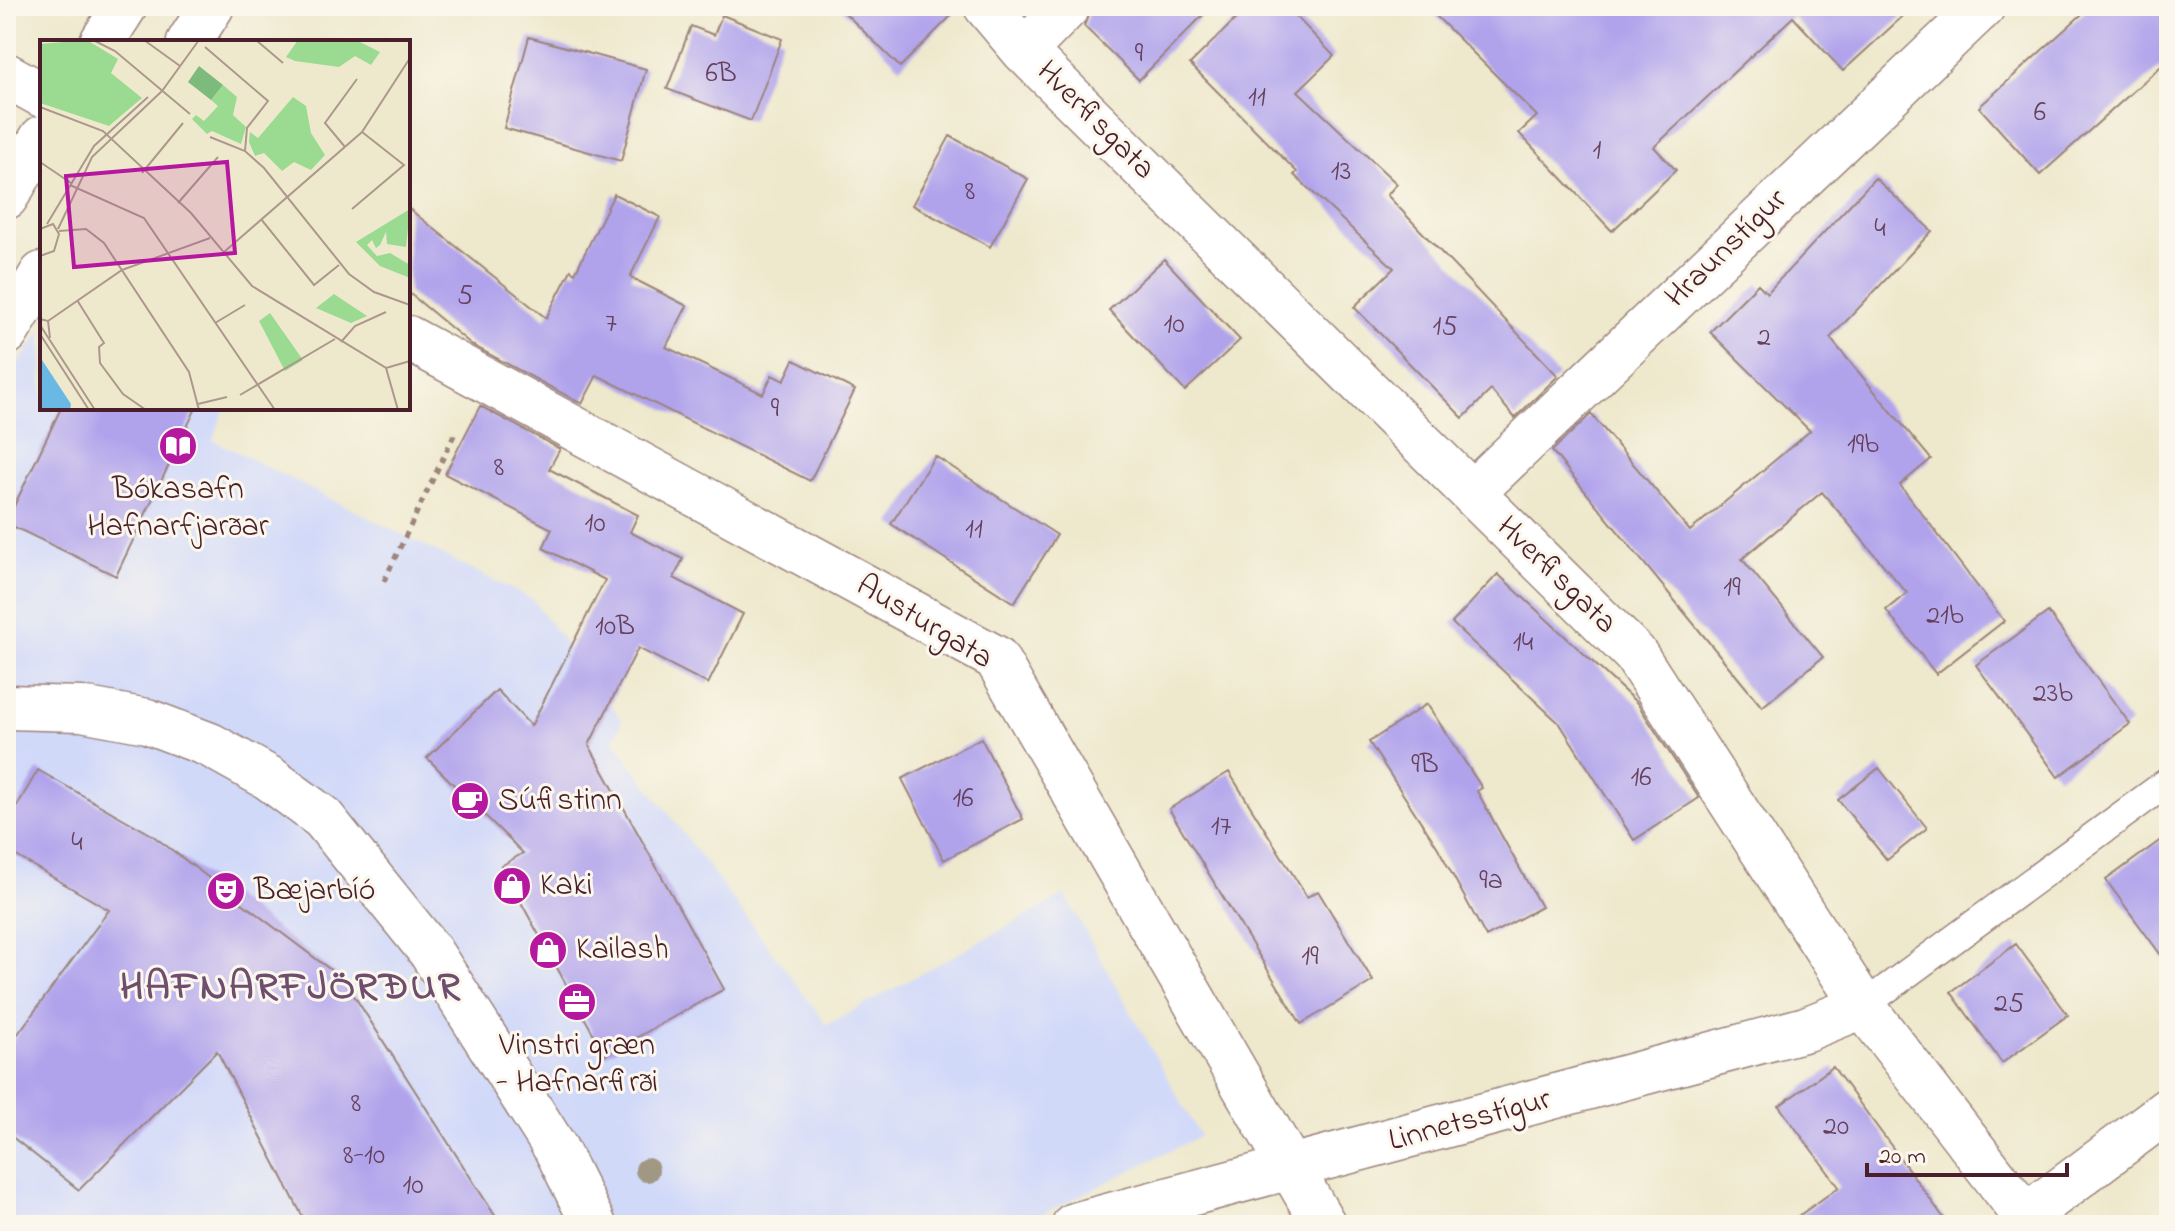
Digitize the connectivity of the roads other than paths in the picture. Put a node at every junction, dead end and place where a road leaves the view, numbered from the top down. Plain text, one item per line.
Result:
1 (125, 6) edge
2 (212, 6) edge
3 (986, 6) edge
4 (1068, 6) edge
5 (1983, 6) edge
6 (103, 40) edge
7 (190, 40) edge
8 (1024, 51) junction
9 (6, 75) edge
10 (40, 94) edge
11 (40, 141) edge
12 (6, 197) edge
13 (40, 277) edge
14 (6, 333) edge
15 (410, 339) edge
16 (1472, 493) junction
17 (6, 707) edge
18 (2169, 781) edge
19 (1863, 1006) junction
20 (2169, 1109) edge
21 (1291, 1170) junction
22 (2029, 1220) edge
23 (594, 1225) edge
24 (1074, 1225) edge
25 (1324, 1225) edge

1 - 6 street
2 - 7 street
3 - 8 street, Hverfisgata
4 - 8 street
5 - 16 street, Hraunstígur
8 - 16 street, Hverfisgata
9 - 10 street
11 - 12 street
13 - 14 street
15 - 21 street, Austurgata
16 - 19 street, Hverfisgata
17 - 23 street
18 - 19 lane
19 - 21 street, Linnetsstígur
19 - 22 street, Hverfisgata
20 - 22 street
21 - 24 street, Linnetsstígur
21 - 25 street, Austurgata

